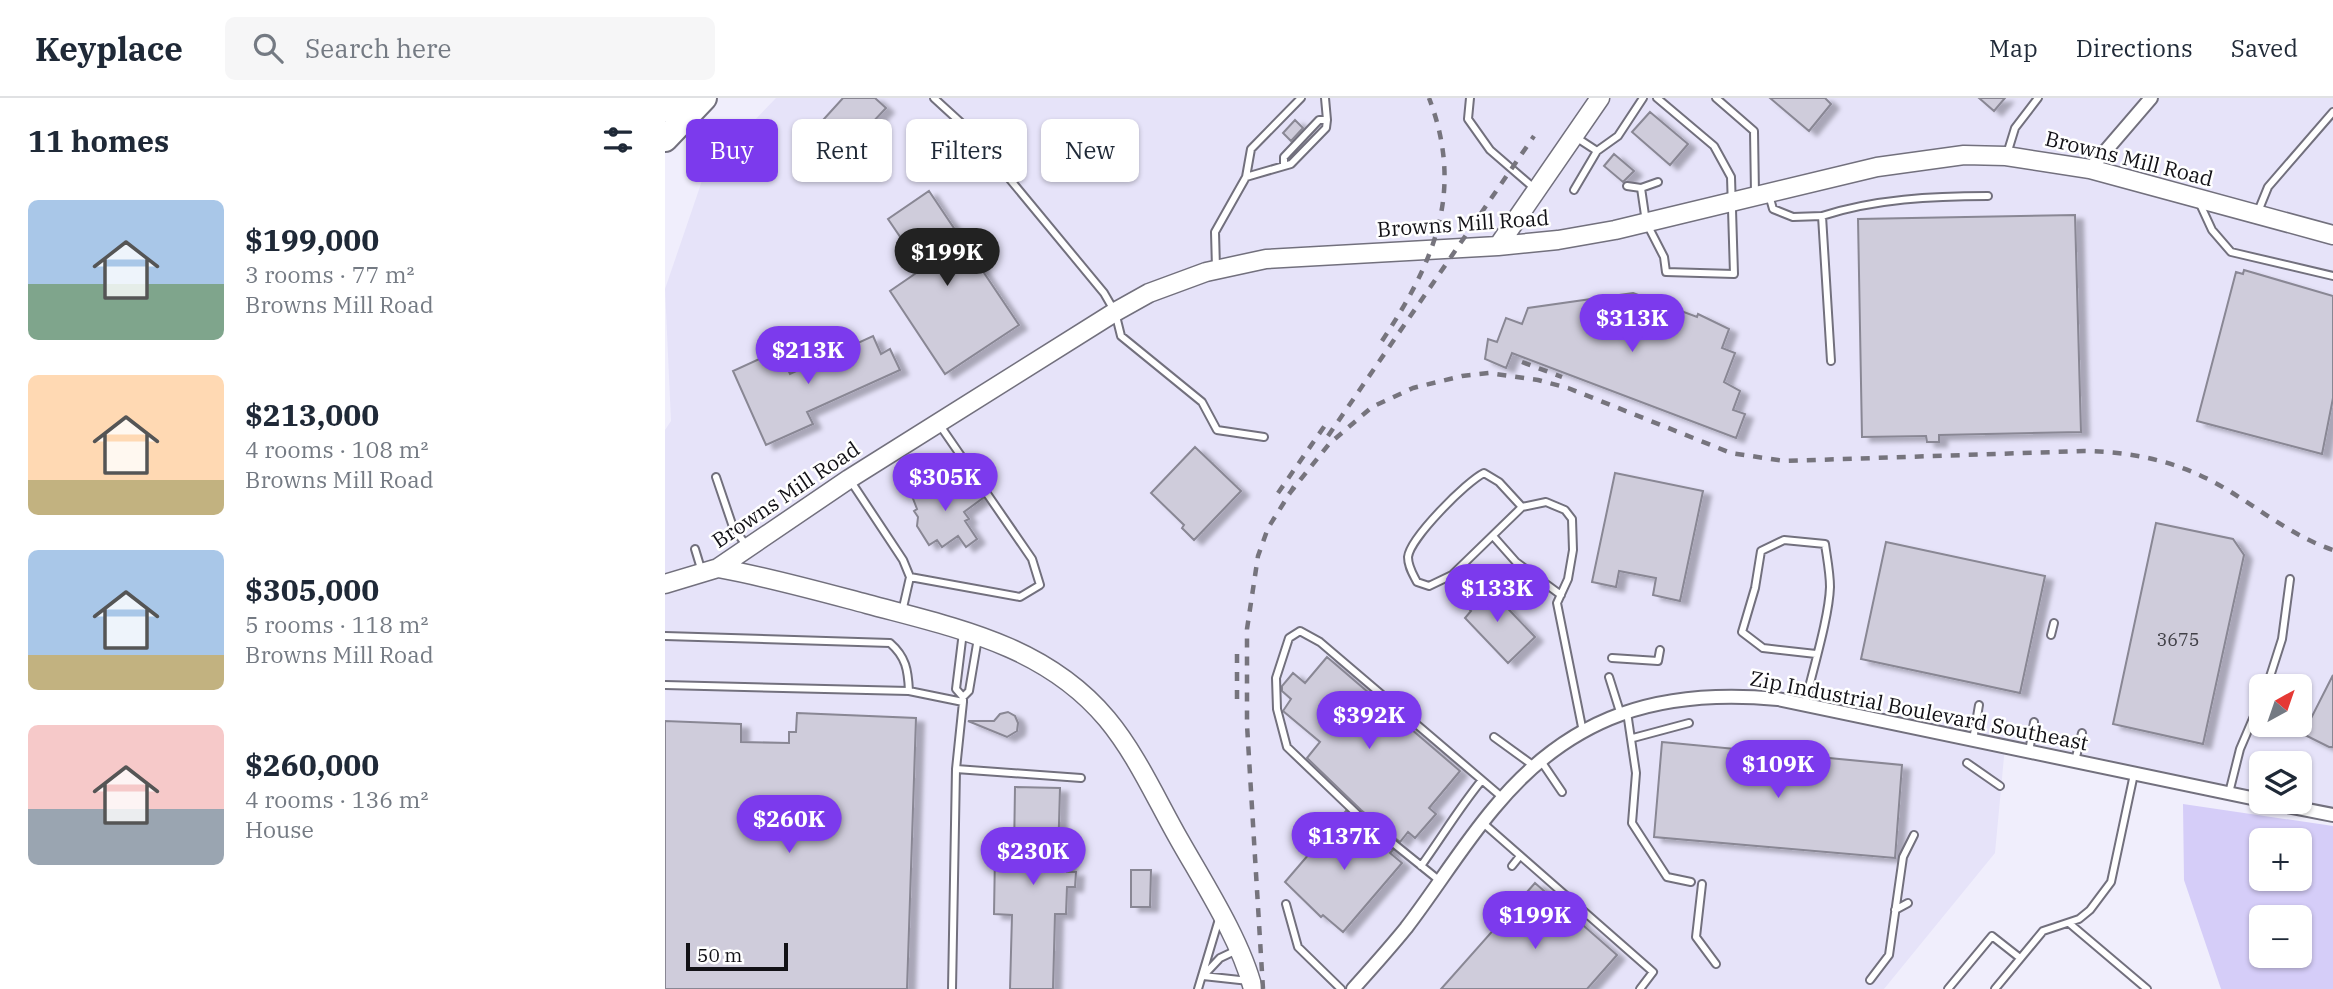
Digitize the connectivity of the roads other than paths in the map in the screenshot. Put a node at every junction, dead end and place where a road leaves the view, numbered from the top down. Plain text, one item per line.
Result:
1 (681, 98) edge
2 (704, 98) edge
3 (934, 98) edge
4 (946, 98) edge
5 (1301, 98) edge
6 (1325, 98) edge
7 (1470, 98) edge
8 (1600, 98) edge
9 (1643, 98) edge
10 (1657, 98) edge
11 (1716, 98) edge
12 (2038, 98) edge
13 (2151, 98) edge
14 (939, 104) junction
15 (665, 110) edge
16 (2333, 112) edge
17 (956, 119) edge
18 (1327, 120) junction
19 (1574, 136) junction
20 (665, 139) edge
21 (1597, 151) junction
22 (2006, 156) junction
23 (1283, 165) junction
24 (2090, 169) junction
25 (1246, 177) junction
26 (1011, 182) edge
27 (1658, 182) dead end
28 (1627, 187) dead end
29 (1641, 188) junction
30 (1537, 190) junction
31 (1574, 190) dead end
32 (1761, 195) junction
33 (1987, 196) dead end
34 (2198, 199) junction
35 (1732, 201) junction
36 (2256, 215) junction
37 (1822, 216) junction
38 (1646, 222) junction
39 (2333, 235) edge
40 (1498, 246) junction
41 (1216, 270) junction
42 (2333, 276) edge
43 (1115, 312) junction
44 (1831, 361) dead end
45 (939, 423) junction
46 (1264, 438) dead end
47 (716, 477) dead end
48 (849, 479) junction
49 (1521, 507) junction
50 (1493, 536) junction
51 (747, 547) junction
52 (695, 549) dead end
53 (710, 571) junction
54 (910, 577) junction
55 (2290, 579) dead end
56 (666, 581) edge
57 (1561, 595) junction
58 (901, 613) junction
59 (2054, 623) dead end
60 (971, 633) junction
61 (2051, 635) dead end
62 (665, 636) edge
63 (1660, 650) dead end
64 (1816, 654) junction
65 (1612, 658) dead end
66 (2271, 674) edge
67 (1609, 677) dead end
68 (665, 685) edge
69 (909, 691) junction
70 (963, 700) junction
71 (1805, 704) junction
72 (1979, 705) dead end
73 (1624, 713) junction
74 (2034, 722) dead end
75 (1689, 723) dead end
76 (2249, 728) edge
77 (1583, 732) junction
78 (2082, 733) dead end
79 (1494, 737) dead end
80 (1633, 738) junction
81 (1973, 740) junction
82 (2029, 752) junction
83 (2075, 761) junction
84 (1537, 763) junction
85 (1967, 763) dead end
86 (956, 769) junction
87 (2134, 774) junction
88 (1081, 778) dead end
89 (1482, 780) junction
90 (2000, 786) dead end
91 (1562, 792) dead end
92 (2229, 793) junction
93 (2249, 797) edge
94 (1503, 798) junction
95 (2312, 811) edge
96 (2333, 815) edge
97 (1483, 823) junction
98 (1914, 835) dead end
99 (1520, 856) junction
100 (1421, 866) junction
101 (1512, 866) dead end
102 (1440, 882) junction
103 (1691, 882) dead end
104 (1702, 884) dead end
105 (1908, 903) dead end
106 (1286, 904) dead end
107 (1895, 910) junction
108 (1220, 914) junction
109 (2069, 923) junction
110 (1237, 950) junction
111 (2020, 958) junction
112 (1716, 964) dead end
113 (1203, 976) junction
114 (1870, 980) dead end
115 (1252, 985) edge
116 (951, 989) edge
117 (1198, 989) edge
118 (1341, 989) edge
119 (1353, 989) edge
120 (1640, 989) edge
121 (1948, 989) edge
122 (1995, 989) edge
123 (2147, 989) edge

1 - 15 highway
2 - 20 highway
3 - 14 lane
4 - 14 lane
5 - 25 lane
6 - 18 lane
7 - 30 lane
8 - 19 street
9 - 21 lane
10 - 35 lane
11 - 32 lane
12 - 22 lane
13 - 24 street
14 - 17 lane
16 - 36 lane
18 - 23 lane
18 - 23 lane
19 - 21 lane
19 - 30 street
21 - 31 lane
22 - 24 street, Browns Mill Road
22 - 32 street, Browns Mill Road
23 - 25 lane
24 - 34 street, Browns Mill Road
25 - 41 lane
26 - 43 lane
27 - 29 lane
28 - 29 lane
29 - 38 lane
30 - 40 street
32 - 35 street, Browns Mill Road
32 - 37 lane
33 - 37 lane
34 - 36 street, Browns Mill Road
34 - 42 lane
35 - 38 street, Browns Mill Road
35 - 38 lane
36 - 39 street, Browns Mill Road
37 - 44 lane
38 - 40 street, Browns Mill Road
40 - 41 street, Browns Mill Road
41 - 43 street, Browns Mill Road
43 - 45 street, Browns Mill Road
43 - 46 lane
45 - 48 street, Browns Mill Road
45 - 54 lane
47 - 51 lane
48 - 51 street, Browns Mill Road
48 - 54 lane
49 - 50 lane
49 - 50 lane
49 - 57 lane
50 - 57 lane
51 - 53 street, Browns Mill Road
52 - 53 lane
53 - 56 street, Browns Mill Road
53 - 58 street
54 - 58 lane
55 - 66 lane
57 - 77 lane
58 - 60 street
59 - 61 lane
60 - 70 lane
60 - 70 lane
60 - 108 street
62 - 69 lane
63 - 65 lane
64 - 64 lane
64 - 71 lane
67 - 73 lane
68 - 69 lane
69 - 70 lane
70 - 86 lane
71 - 73 street, Zip Industrial Boulevard Southeast
71 - 81 street, Zip Industrial Boulevard Southeast
72 - 81 lane
73 - 77 street, Zip Industrial Boulevard Southeast
73 - 80 lane
74 - 82 lane
75 - 80 lane
76 - 92 lane
77 - 84 street, Zip Industrial Boulevard Southeast
78 - 83 lane
79 - 84 lane
80 - 103 lane
81 - 82 street, Zip Industrial Boulevard Southeast
82 - 83 street, Zip Industrial Boulevard Southeast
83 - 87 street, Zip Industrial Boulevard Southeast
84 - 91 lane
84 - 94 street, Zip Industrial Boulevard Southeast
85 - 90 lane
86 - 88 lane
86 - 116 lane
87 - 92 street, Zip Industrial Boulevard Southeast
87 - 109 lane
89 - 94 lane
89 - 100 lane
89 - 100 lane
92 - 93 street, Zip Industrial Boulevard Southeast
94 - 97 street, Zip Industrial Boulevard Southeast
95 - 96 street
97 - 99 lane
97 - 102 street, Zip Industrial Boulevard Southeast
98 - 107 lane
99 - 101 lane
99 - 120 lane
100 - 102 lane
102 - 119 street, Zip Industrial Boulevard Southeast
104 - 112 lane
105 - 107 lane
106 - 118 lane
107 - 114 lane
108 - 110 street
108 - 113 lane
109 - 111 lane
109 - 123 lane
110 - 113 lane
110 - 115 street
111 - 121 lane
111 - 122 lane
113 - 115 lane
113 - 117 lane

